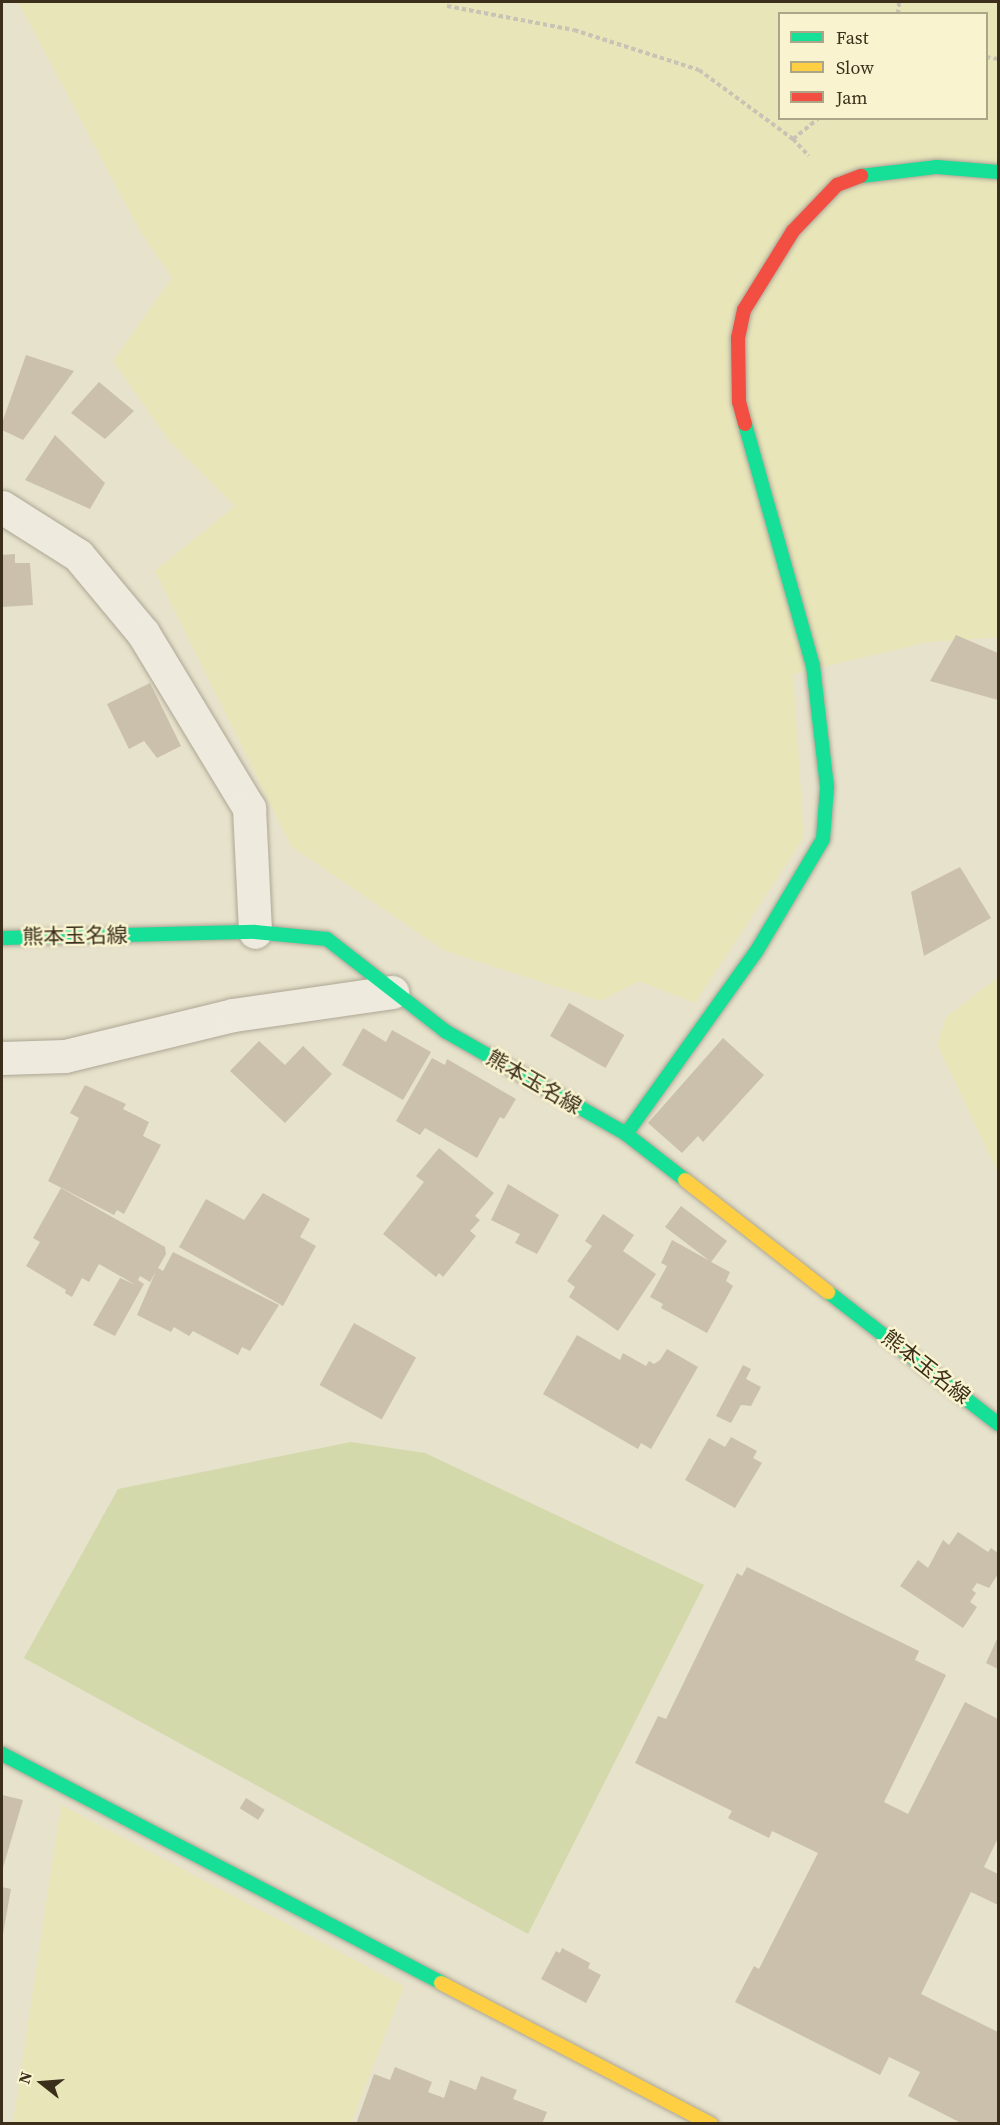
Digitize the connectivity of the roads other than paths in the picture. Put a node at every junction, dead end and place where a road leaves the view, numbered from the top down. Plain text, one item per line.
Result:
1 (999, 172) edge
2 (2, 507) edge
3 (255, 932) junction
4 (2, 938) edge
5 (392, 992) junction
6 (2, 1058) edge
7 (626, 1134) junction
8 (999, 1424) edge
9 (2, 1754) edge
10 (711, 2124) edge

1 - 7 street
2 - 3 street
3 - 4 street, 熊本玉名線
3 - 5 street, 熊本玉名線
5 - 6 street
5 - 7 street, 熊本玉名線
7 - 8 street, 熊本玉名線
9 - 10 street

